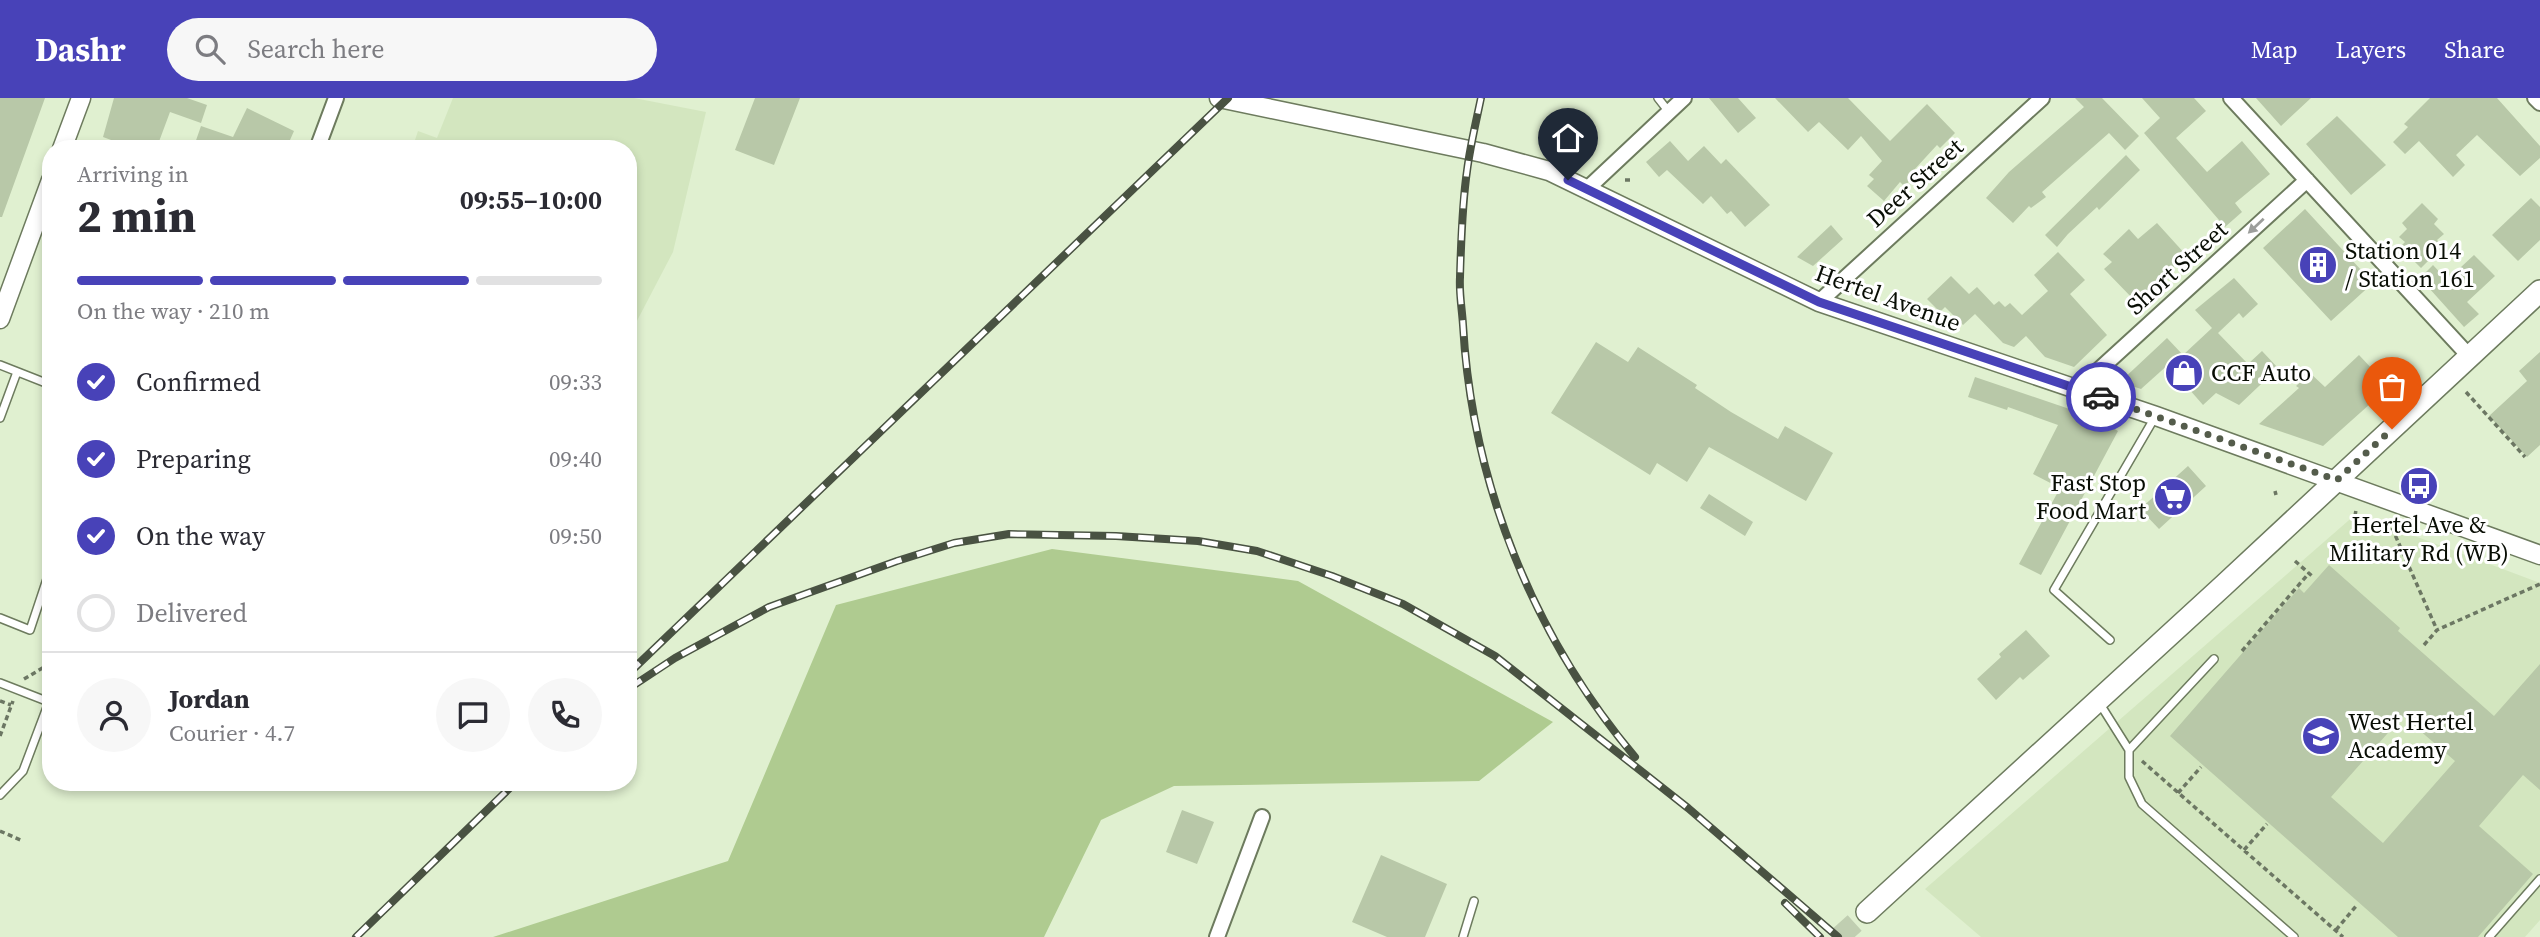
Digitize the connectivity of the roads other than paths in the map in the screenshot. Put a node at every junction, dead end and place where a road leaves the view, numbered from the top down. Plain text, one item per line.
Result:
1 (81, 98) edge
2 (336, 98) edge
3 (1219, 98) edge
4 (1658, 98) edge
5 (1684, 98) edge
6 (2042, 98) edge
7 (2231, 98) edge
8 (2536, 98) edge
9 (2540, 103) edge
10 (1669, 112) junction
11 (65, 140) edge
12 (320, 140) edge
13 (2307, 180) junction
14 (1587, 189) junction
15 (42, 204) edge
16 (2540, 291) edge
17 (1819, 302) junction
18 (0, 318) edge
19 (2469, 356) junction
20 (0, 365) edge
21 (17, 372) junction
22 (42, 382) edge
23 (2078, 389) junction
24 (2156, 416) junction
25 (0, 418) edge
26 (2337, 480) junction
27 (2540, 555) edge
28 (42, 595) edge
29 (0, 618) edge
30 (2110, 640) dead end
31 (2214, 659) dead end
32 (0, 683) edge
33 (42, 699) edge
34 (2098, 701) junction
35 (42, 722) edge
36 (2130, 750) junction
37 (0, 795) edge
38 (1262, 817) dead end
39 (2540, 879) edge
40 (1474, 901) dead end
41 (1867, 912) tunnel mouth
42 (1217, 937) edge
43 (1463, 937) edge
44 (2294, 937) edge
45 (2489, 937) edge

1 - 11 street
2 - 12 street
3 - 14 street, Hertel Avenue
4 - 10 lane
5 - 10 street
6 - 17 street, Deer Street
7 - 13 street
8 - 9 street
10 - 14 street
13 - 19 street
13 -> 23 street, Short Street
14 - 17 street, Hertel Avenue
15 - 18 street
16 - 19 main road
17 - 23 street, Hertel Avenue
19 - 26 main road
20 - 21 lane
21 - 22 lane
21 - 25 lane
23 - 24 street, Hertel Avenue
24 - 26 street, Hertel Avenue
24 - 30 lane
26 - 27 street, Hertel Avenue
26 - 34 main road
28 - 29 lane
31 - 36 lane
32 - 33 lane
34 - 36 lane
34 - 41 main road
35 - 37 lane
36 - 44 lane
38 - 42 street
39 - 45 lane
40 - 43 lane

